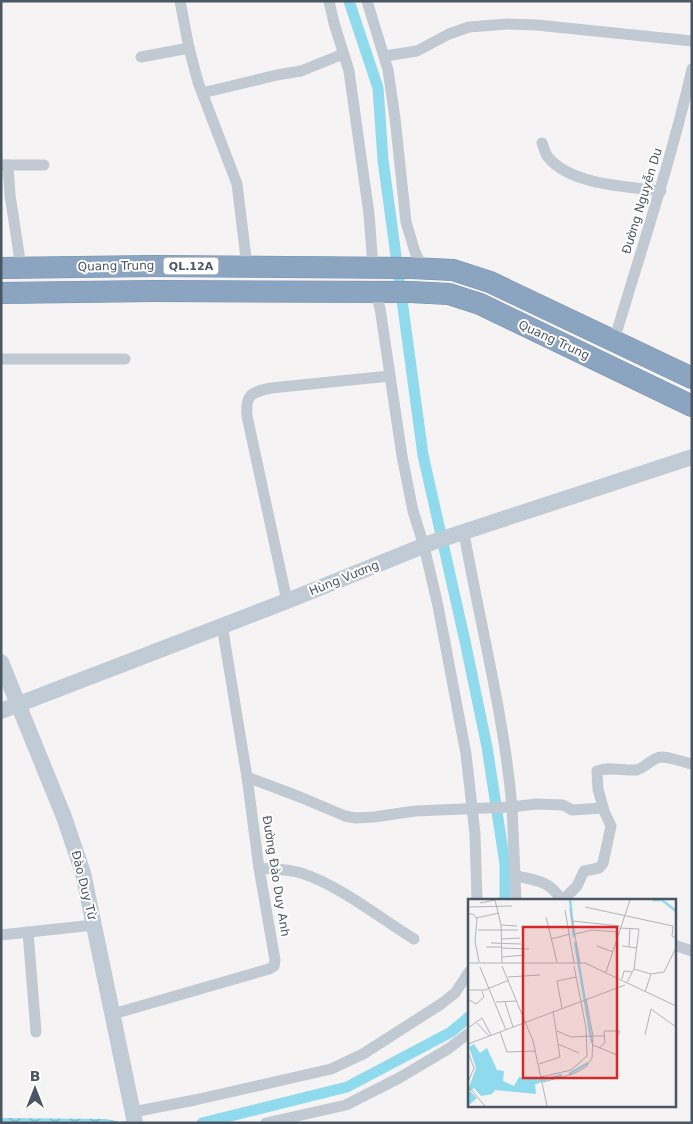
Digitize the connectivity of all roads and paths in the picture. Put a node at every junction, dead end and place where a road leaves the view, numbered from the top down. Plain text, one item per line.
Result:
1 (180, 1) edge
2 (329, 1) edge
3 (367, 1) edge
4 (692, 41) edge
5 (189, 48) junction
6 (343, 54) junction
7 (385, 56) junction
8 (141, 57) dead end
9 (692, 69) edge
10 (202, 93) junction
11 (542, 143) dead end
12 (5, 165) edge
13 (44, 165) dead end
14 (661, 191) junction
15 (7, 211) edge
16 (154, 266) junction
17 (248, 266) junction
18 (377, 267) junction
19 (11, 268) edge
20 (418, 268) junction
21 (153, 290) junction
22 (1, 292) edge
23 (377, 292) junction
24 (567, 318) junction
25 (555, 339) junction
26 (614, 341) junction
27 (1, 359) edge
28 (125, 359) dead end
29 (390, 376) junction
30 (692, 378) edge
31 (692, 406) edge
32 (692, 457) edge
33 (462, 534) junction
34 (429, 544) junction
35 (287, 601) junction
36 (222, 625) junction
37 (1, 662) edge
38 (19, 704) junction
39 (1, 711) edge
40 (692, 764) edge
41 (248, 777) junction
42 (510, 807) junction
43 (474, 808) junction
44 (603, 808) junction
45 (259, 868) junction
46 (516, 876) junction
47 (476, 899) edge
48 (516, 899) edge
49 (561, 899) edge
50 (563, 899) edge
51 (94, 925) junction
52 (28, 932) junction
53 (1, 935) edge
54 (414, 939) dead end
55 (676, 946) edge
56 (692, 951) edge
57 (468, 973) edge
58 (113, 1014) junction
59 (36, 1032) dead end
60 (468, 1034) edge
61 (134, 1118) edge
62 (266, 1123) edge

1 - 5 street
2 - 6 street
3 - 7 street
4 - 7 street
5 - 8 street
5 - 10 street
6 - 10 street
6 - 18 street
7 - 20 street
9 - 14 street, Đường Nguyễn Du
10 - 17 street
11 - 14 street
12 - 13 street
12 - 15 street
14 - 26 street, Đường Nguyễn Du
15 - 19 street
16 - 17 highway, Quang Trung / QL.12A
16 - 19 highway, Quang Trung / QL.12A
16 - 21 highway
17 - 18 highway, Quang Trung / QL.12A
18 - 20 highway, QL.12A
20 - 24 highway, Quang Trung / QL.12A
21 - 22 highway, Quang Trung / QL.12A
21 - 23 highway, Quang Trung / QL.12A
23 - 25 highway, Quang Trung / QL.12A
23 - 29 street
24 - 25 highway
24 - 26 highway, Quang Trung / QL.12A
25 - 31 highway, Quang Trung / QL.12A
26 - 30 highway, Quang Trung / QL.12A
27 - 28 street
29 - 34 street
29 - 35 street
32 - 33 street, Hùng Vương
33 - 34 street, Hùng Vương
33 - 42 street
34 - 35 street, Hùng Vương
34 - 43 street
35 - 36 street, Hùng Vương
36 - 38 street, Hùng Vương
36 - 41 street, Đường Đào Duy Anh
37 - 38 street, Đào Duy Từ
38 - 39 street, Hùng Vương
38 - 51 street, Đào Duy Từ
40 - 44 street
41 - 43 street
41 - 45 street, Đường Đào Duy Anh
42 - 43 street
42 - 44 street
42 - 46 street
43 - 47 street
44 - 50 street
45 - 54 street
45 - 58 street, Đường Đào Duy Anh
46 - 48 street
46 - 49 street
51 - 52 street
51 - 58 street, Đào Duy Từ
52 - 53 street
52 - 59 street
55 - 56 street
57 - 61 street
58 - 61 street, Đào Duy Từ
60 - 62 street

